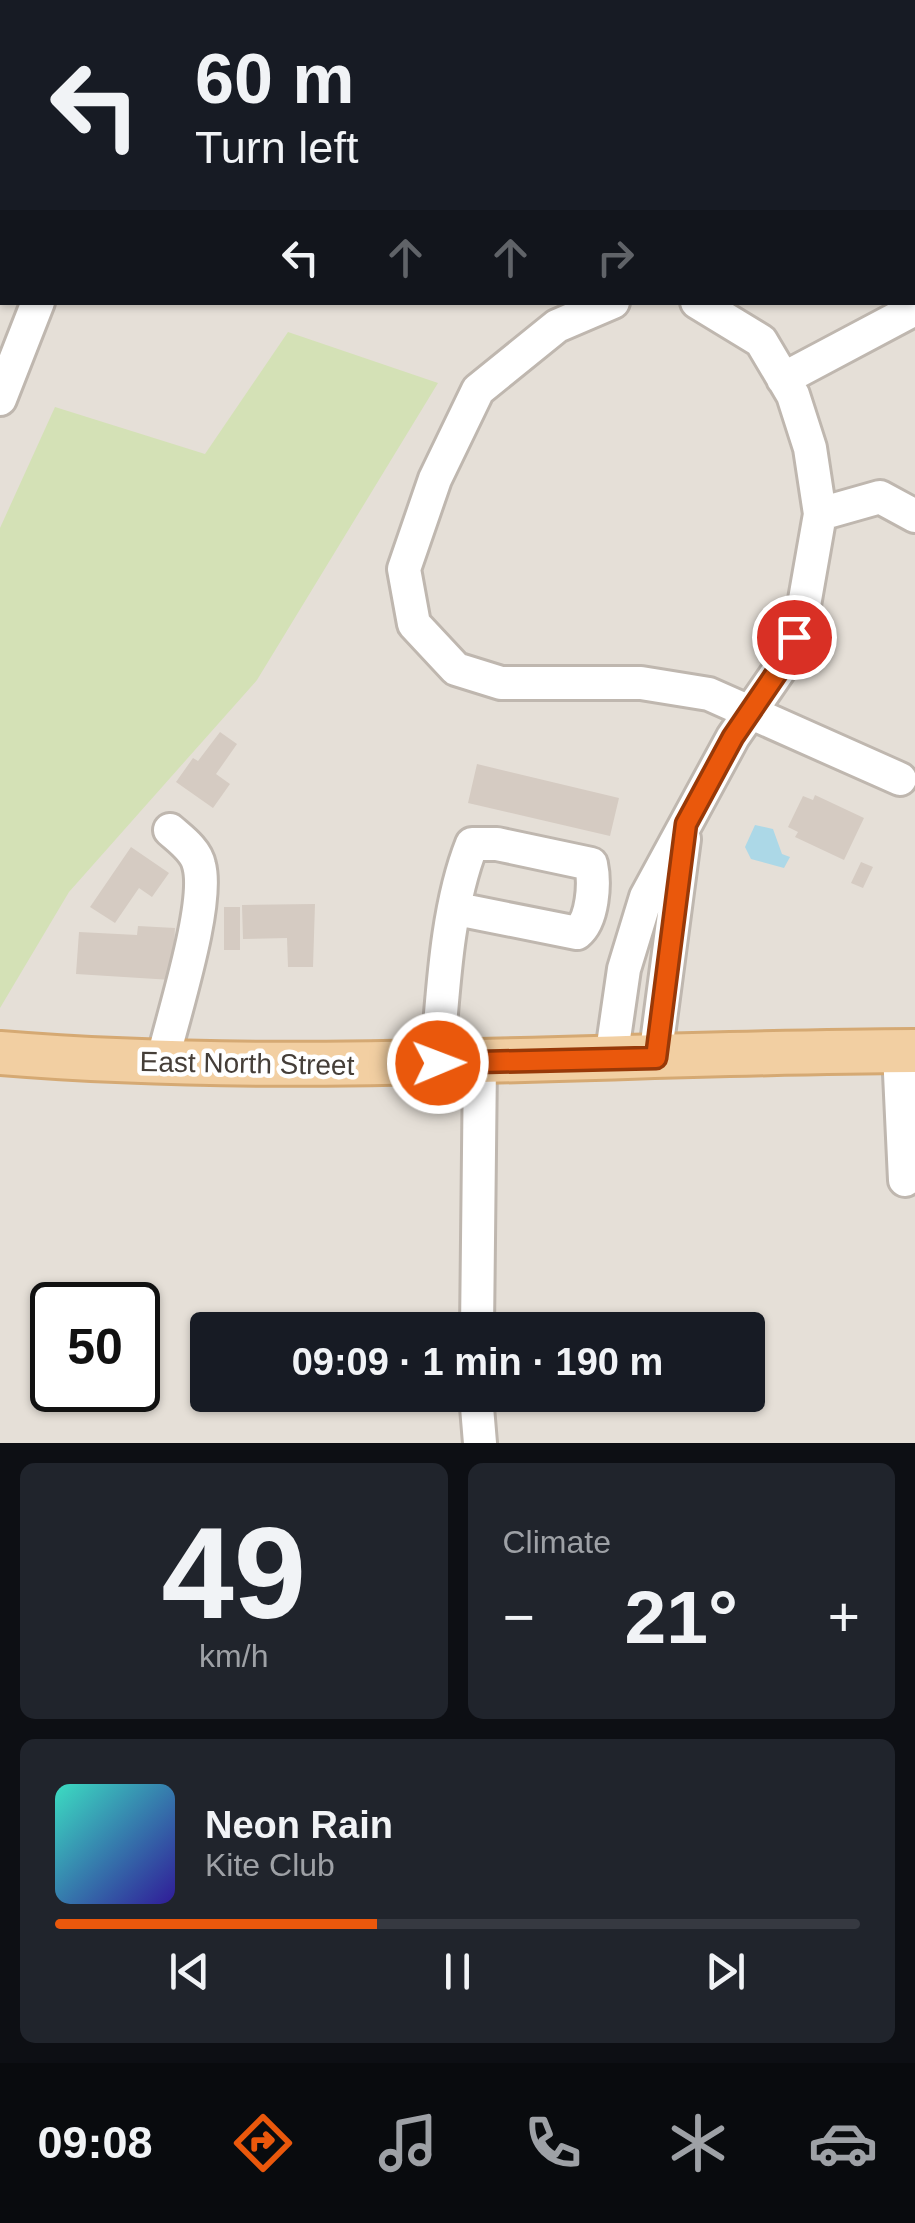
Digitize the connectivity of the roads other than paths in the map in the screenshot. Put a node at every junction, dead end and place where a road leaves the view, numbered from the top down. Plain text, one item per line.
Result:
1 (37, 305) edge
2 (606, 305) edge
3 (702, 305) edge
4 (915, 309) edge
5 (783, 379) junction
6 (0, 399) edge
7 (820, 514) junction
8 (915, 516) edge
9 (750, 711) junction
10 (900, 780) dead end
11 (686, 824) junction
12 (170, 830) dead end
13 (456, 909) dead end
14 (907, 1052) edge
15 (0, 1053) edge
16 (656, 1058) junction
17 (611, 1059) junction
18 (480, 1062) junction
19 (162, 1063) junction
20 (438, 1063) junction
21 (906, 1180) dead end
22 (477, 1312) edge
23 (477, 1412) edge
24 (480, 1443) edge

1 - 6 street
2 - 9 street
3 - 5 street
4 - 5 street
5 - 7 street
7 - 8 street
7 - 9 street
9 - 10 street
9 - 11 street
11 - 16 street
11 - 17 street
12 - 19 street
13 - 20 street
14 - 16 main road, East North Street
14 - 21 street
15 - 19 main road, East North Street
16 - 17 main road, East North Street
17 - 18 main road, East North Street
18 - 20 main road, East North Street
18 - 22 street
19 - 20 main road, East North Street
23 - 24 street

